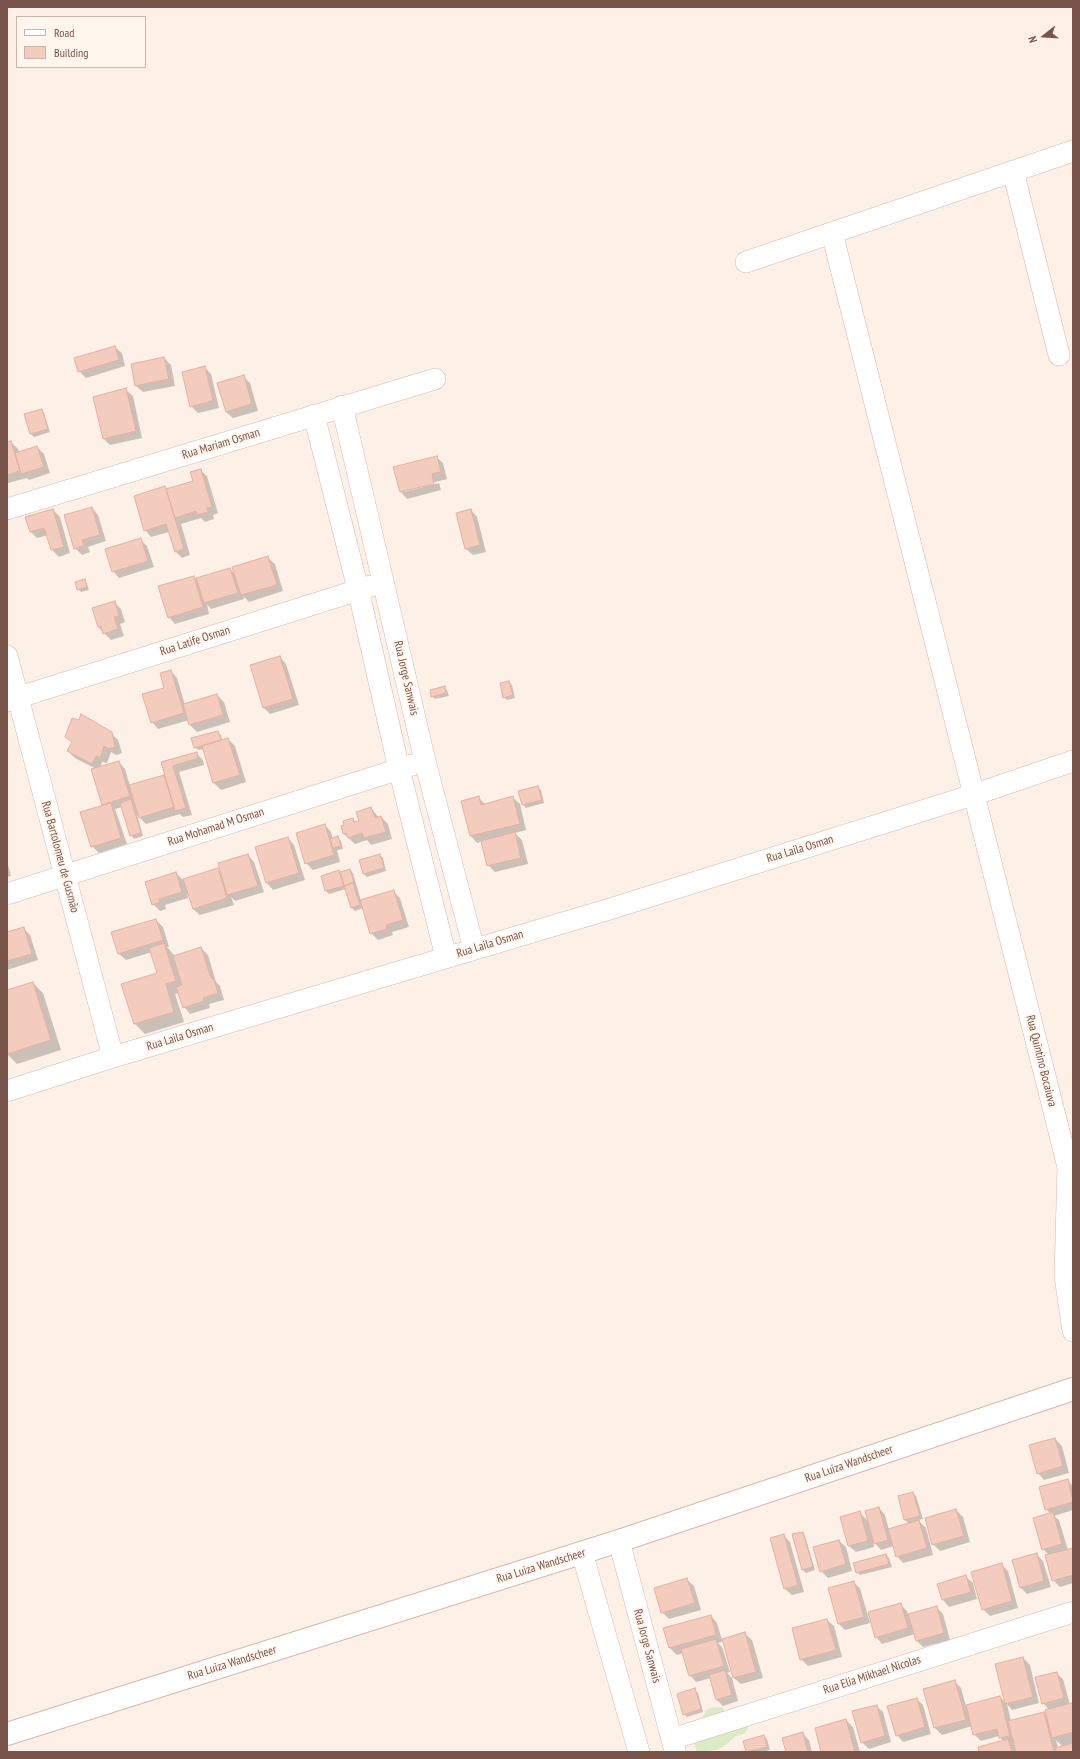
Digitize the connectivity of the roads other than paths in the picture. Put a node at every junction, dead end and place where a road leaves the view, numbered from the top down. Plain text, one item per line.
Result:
1 (1073, 151) edge
2 (1013, 171) junction
3 (832, 233) junction
4 (746, 262) dead end
5 (1059, 355) dead end
6 (435, 379) dead end
7 (342, 406) junction
8 (314, 415) junction
9 (7, 509) edge
10 (384, 583) junction
11 (358, 589) junction
12 (7, 656) edge
13 (12, 699) edge
14 (1073, 761) edge
15 (425, 762) junction
16 (399, 769) junction
17 (973, 795) junction
18 (65, 876) junction
19 (7, 894) edge
20 (474, 949) junction
21 (446, 957) junction
22 (113, 1057) junction
23 (7, 1091) edge
24 (1070, 1166) edge
25 (1073, 1331) edge
26 (1073, 1389) edge
27 (619, 1541) junction
28 (582, 1553) junction
29 (1073, 1612) edge
30 (7, 1734) edge
31 (673, 1745) edge
32 (639, 1752) edge

1 - 2 street
2 - 3 street
2 - 5 street
3 - 4 street
3 - 17 street, Rua Quintino Bocaíuva
6 - 7 street, Rua Mariam Osman
7 - 8 street, Rua Mariam Osman
7 - 10 street, Rua Jorge Sanwais
8 - 9 street, Rua Mariam Osman
8 - 11 street
10 - 11 street, Rua Latife Osman
10 - 15 street, Rua Jorge Sanwais
11 - 13 street, Rua Latife Osman
11 - 16 street
12 - 13 street, Rua Bartolomeu de Gusmão
13 - 18 street, Rua Bartolomeu de Gusmão
14 - 17 street, Rua Laila Osman
15 - 16 street, Rua Mohamad M Osman
15 - 20 street, Rua Jorge Sanwais
16 - 18 street, Rua Mohamad M Osman
16 - 21 street
17 - 20 street, Rua Laila Osman
17 - 24 street, Rua Quintino Bocaíuva
18 - 19 street, Rua Mohamad M Osman
18 - 22 street, Rua Bartolomeu de Gusmão
20 - 21 street, Rua Laila Osman
21 - 22 street, Rua Laila Osman
22 - 23 street, Rua Laila Osman
24 - 25 street, Rua Quintino Bocaíuva
26 - 27 main road, Rua Luiza Wandscheer
27 - 28 main road, Rua Luiza Wandscheer
27 - 31 street, Rua Jorge Sanwais
28 - 30 main road, Rua Luiza Wandscheer
28 - 32 street
29 - 31 street, Rua Elia Mikhael Nicolas

